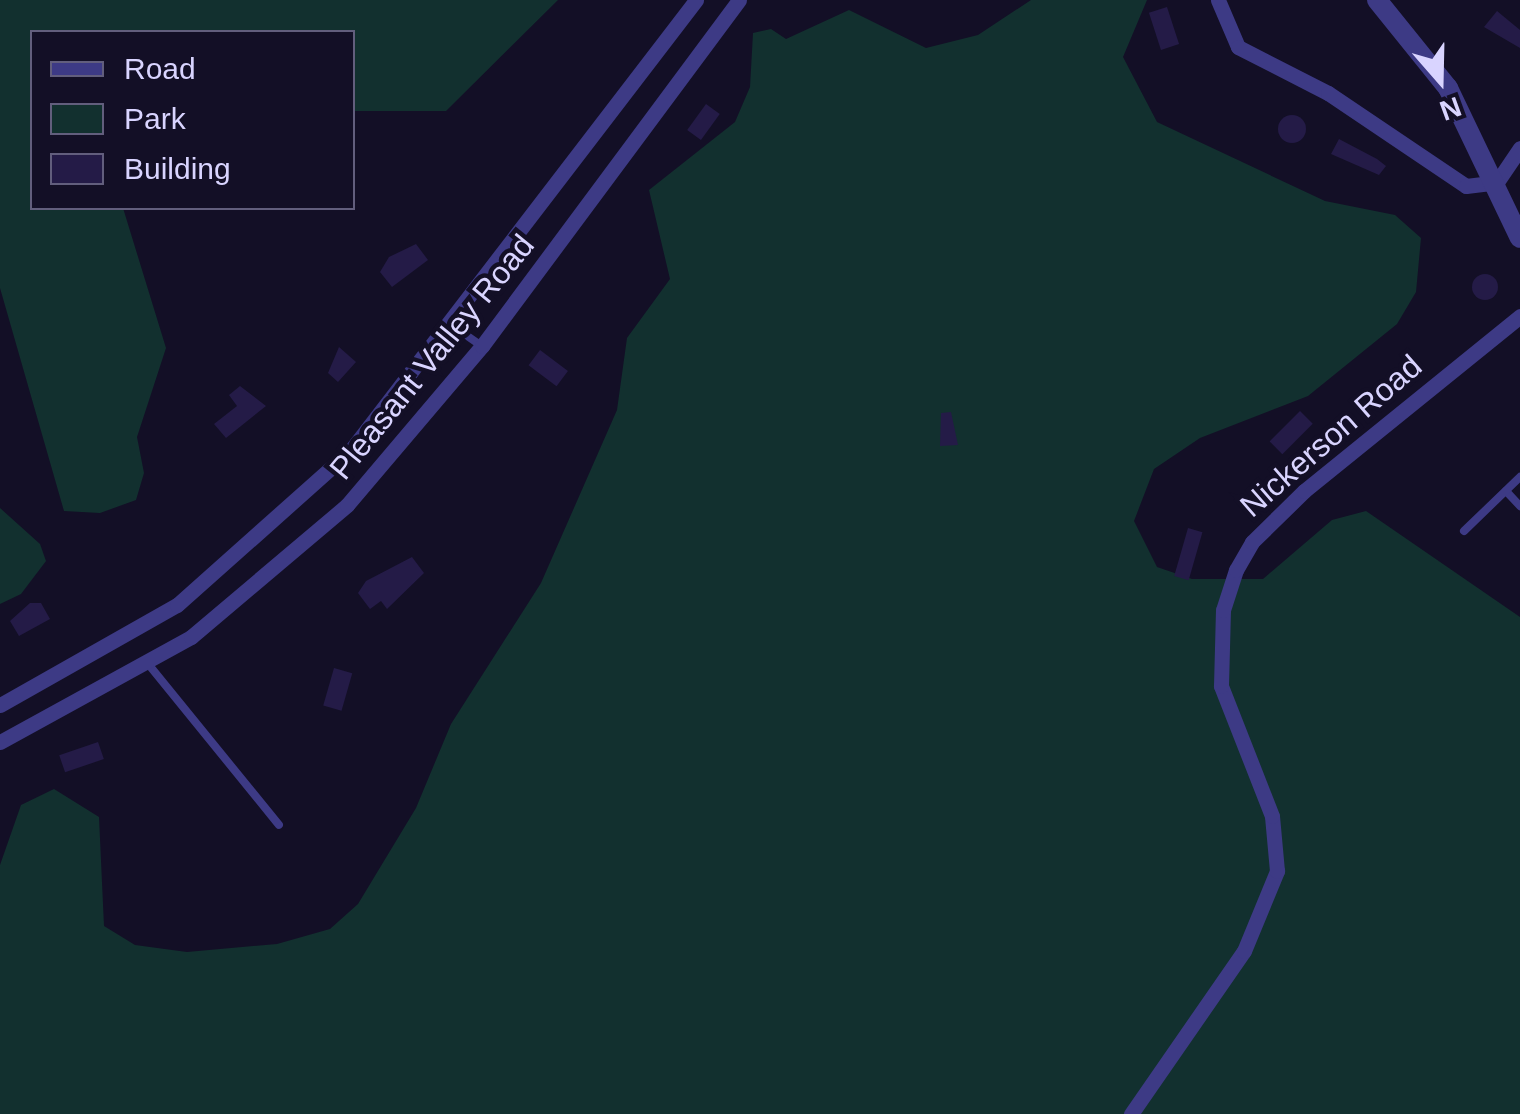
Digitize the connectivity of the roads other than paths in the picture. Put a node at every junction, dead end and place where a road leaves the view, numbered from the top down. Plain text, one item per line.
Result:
1 (696, 0) edge
2 (739, 0) edge
3 (1218, 0) edge
4 (1377, 0) edge
5 (1520, 148) edge
6 (1497, 182) junction
7 (1520, 238) edge
8 (1520, 316) edge
9 (453, 326) junction
10 (482, 346) junction
11 (1520, 477) edge
12 (1506, 491) junction
13 (1520, 506) edge
14 (1464, 531) dead end
15 (148, 665) junction
16 (0, 706) edge
17 (0, 742) edge
18 (279, 825) dead end
19 (1130, 1114) edge

1 - 9 street, Pleasant Valley Road
2 - 10 street, Pleasant Valley Road
3 - 6 street
4 - 6 street
5 - 6 street
6 - 7 street
8 - 19 street, Nickerson Road
9 - 10 lane
9 - 16 street, Pleasant Valley Road
10 - 15 street, Pleasant Valley Road
11 - 12 lane
12 - 13 lane
12 - 14 lane
15 - 17 street, Pleasant Valley Road
15 - 18 lane

